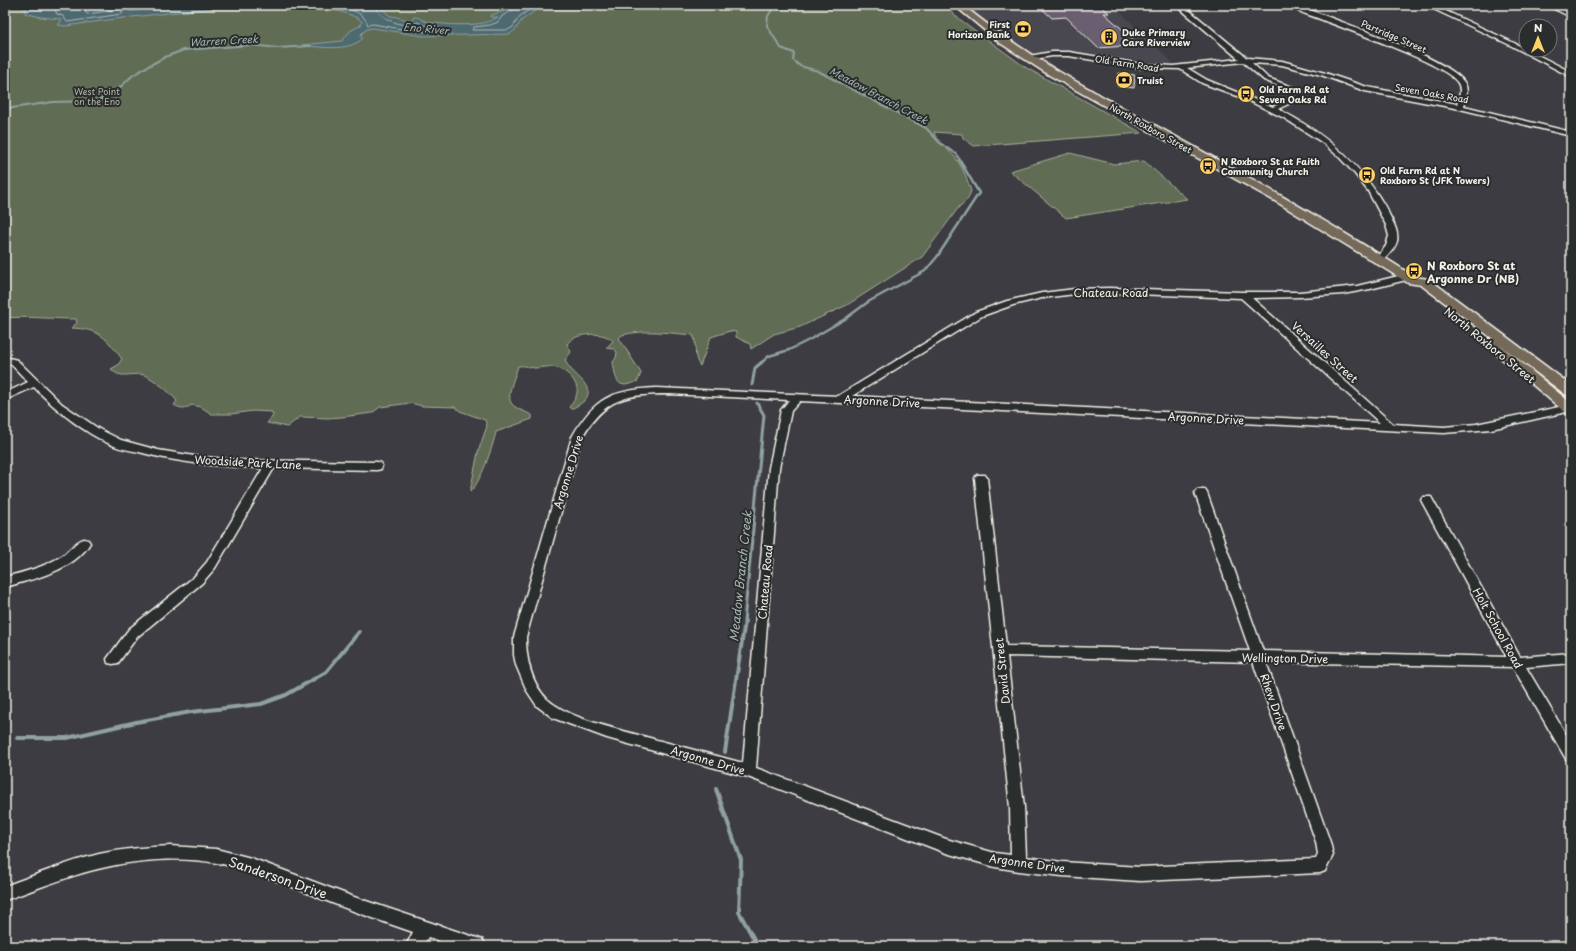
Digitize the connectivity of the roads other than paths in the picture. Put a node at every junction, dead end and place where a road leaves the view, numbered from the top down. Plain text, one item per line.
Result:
1 (958, 5) edge
2 (1179, 5) edge
3 (1292, 5) edge
4 (1428, 5) edge
5 (1549, 5) edge
6 (1571, 15) edge
7 (1029, 58) junction
8 (1247, 63) junction
9 (1182, 68) junction
10 (1571, 75) edge
11 (1460, 107) junction
12 (1273, 109) junction
13 (1571, 134) edge
14 (1380, 259) junction
15 (1409, 278) junction
16 (1243, 295) junction
17 (5, 360) edge
18 (35, 383) junction
19 (1571, 392) edge
20 (5, 397) edge
21 (797, 398) junction
22 (840, 399) junction
23 (1570, 406) edge
24 (1390, 427) junction
25 (271, 464) junction
26 (377, 466) dead end
27 (981, 478) dead end
28 (1201, 493) dead end
29 (1427, 500) dead end
30 (84, 543) dead end
31 (5, 582) edge
32 (1000, 651) junction
33 (1258, 657) junction
34 (1571, 658) edge
35 (113, 659) dead end
36 (1517, 662) junction
37 (1571, 755) edge
38 (750, 771) junction
39 (1019, 864) junction
40 (1320, 866) joint
41 (5, 893) edge
42 (425, 928) junction
43 (414, 946) edge
44 (477, 946) edge

1 - 7 highway, North Roxboro Street
2 - 8 street
3 - 11 street, Partridge Street
4 - 10 street
5 - 6 street
7 - 9 street, Old Farm Road
7 - 14 highway, North Roxboro Street
8 - 9 street, Seven Oaks Road
8 - 11 street, Seven Oaks Road
8 - 12 street
9 - 12 street
11 - 13 street, Seven Oaks Road
12 - 14 street
14 - 15 highway, North Roxboro Street
15 - 16 street, Chateau Road
15 - 19 highway, North Roxboro Street
15 - 23 highway, North Roxboro Street
16 - 22 street, Chateau Road
16 - 24 street, Versailles Street
17 - 18 street, Woodside Park Lane
18 - 20 street
18 - 25 street, Woodside Park Lane
21 - 22 street, Argonne Drive
21 - 38 street, Chateau Road
21 - 38 street, Argonne Drive
22 - 24 street, Argonne Drive
23 - 24 street, Argonne Drive
25 - 26 street, Woodside Park Lane
25 - 35 street
27 - 32 street, David Street
28 - 33 street, Rhew Drive
29 - 36 street, Holt School Road
30 - 31 street
32 - 33 street, Wellington Drive
32 - 39 street, David Street
33 - 36 street, Wellington Drive
33 - 40 street, Rhew Drive
34 - 36 street, Wellington Drive
36 - 37 street, Holt School Road
38 - 39 street, Argonne Drive
39 - 40 street, Argonne Drive
41 - 42 street, Sanderson Drive
42 - 43 street
42 - 44 street, Sanderson Drive

